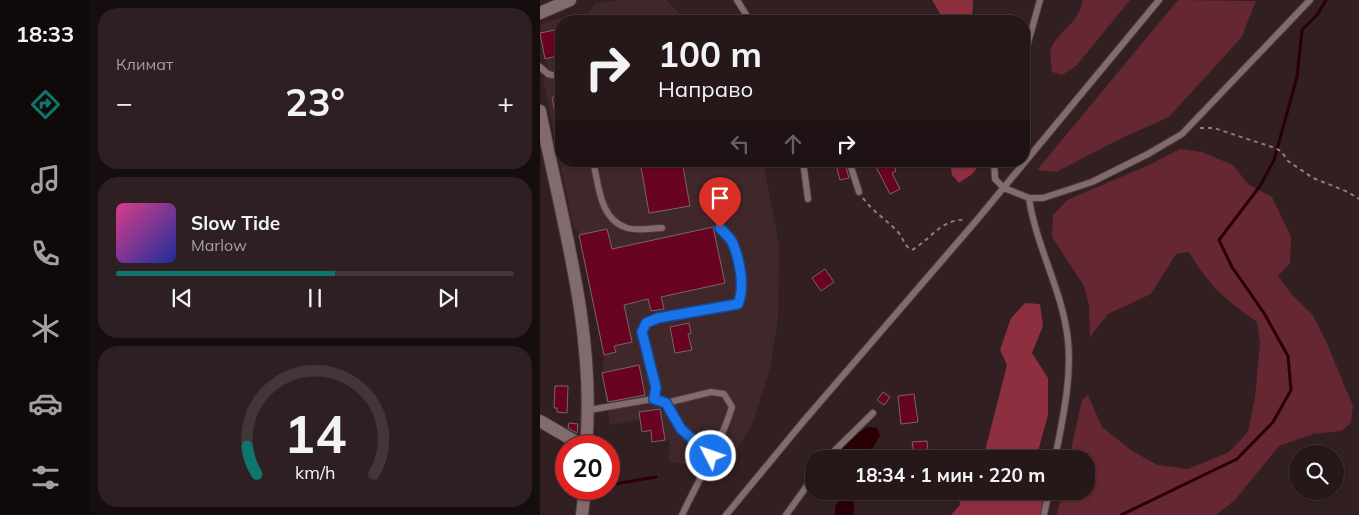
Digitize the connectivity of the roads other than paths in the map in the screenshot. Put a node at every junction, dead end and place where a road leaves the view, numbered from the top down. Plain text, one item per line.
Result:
1 (570, 0) edge
2 (737, 0) edge
3 (1040, 0) edge
4 (1159, 0) edge
5 (1310, 0) edge
6 (540, 13) edge
7 (746, 15) edge
8 (1030, 36) edge
9 (540, 67) edge
10 (555, 76) edge
11 (540, 111) edge
12 (1030, 156) edge
13 (594, 167) edge
14 (804, 167) edge
15 (851, 167) edge
16 (994, 167) edge
17 (1021, 167) edge
18 (1004, 188) junction
19 (858, 192) road end
20 (1029, 198) junction
21 (808, 199) dead end
22 (662, 228) dead end
23 (720, 228) dead end
24 (654, 399) junction
25 (666, 403) junction
26 (589, 410) junction
27 (873, 413) dead end
28 (540, 421) edge
29 (564, 435) edge
30 (587, 435) edge
31 (835, 450) edge
32 (1057, 450) edge
33 (711, 456) junction
34 (805, 489) edge
35 (584, 500) edge
36 (1046, 500) edge
37 (582, 515) edge
38 (682, 515) edge
39 (726, 515) edge
40 (786, 515) edge
41 (1044, 515) edge

1 - 6 street
2 - 7 lane
3 - 8 lane
4 - 12 lane
5 - 20 lane
9 - 10 lane
11 - 26 street
13 - 22 lane
14 - 21 lane
15 - 19 lane
16 - 18 lane
17 - 18 lane
18 - 20 lane
18 - 39 lane
20 - 32 lane
23 - 24 lane
24 - 25 lane
24 - 26 lane
25 - 33 lane
25 - 33 lane
26 - 30 street
27 - 31 lane
28 - 29 street
33 - 38 lane
34 - 40 lane
35 - 37 street
36 - 41 lane

